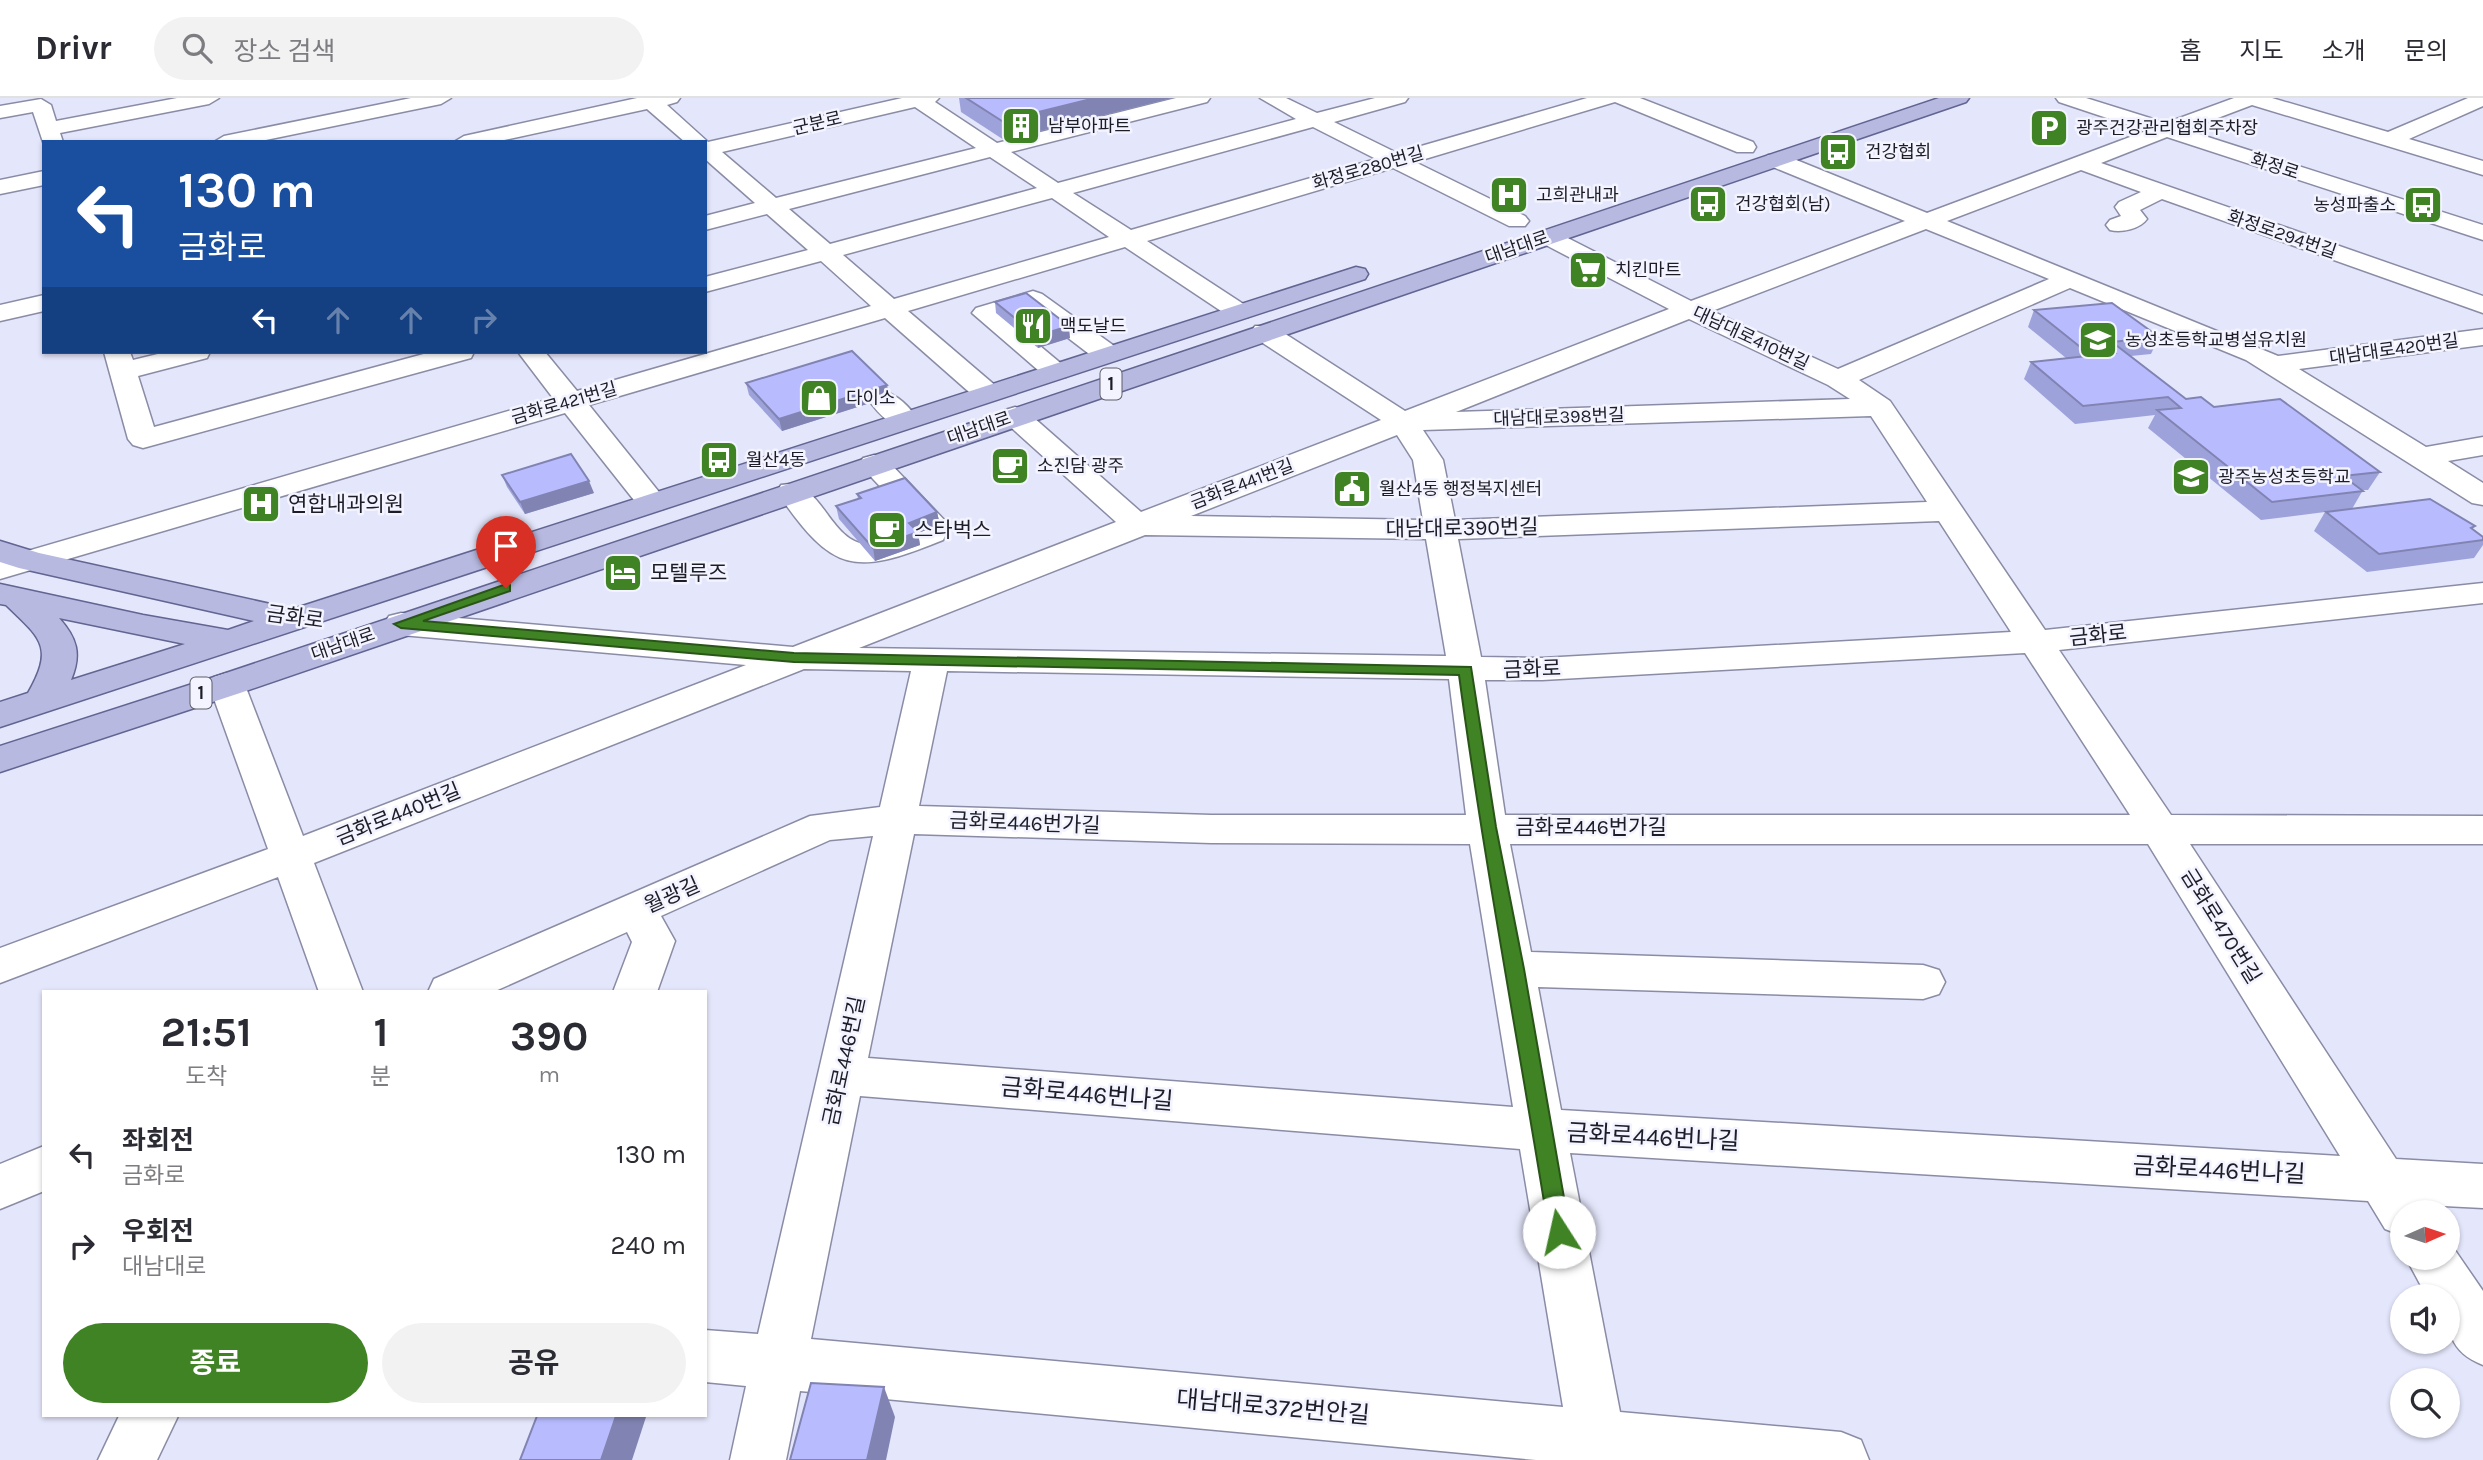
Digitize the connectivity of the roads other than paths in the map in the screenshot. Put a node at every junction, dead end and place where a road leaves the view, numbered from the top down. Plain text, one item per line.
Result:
1 (209, 98) edge
2 (336, 98) edge
3 (441, 98) edge
4 (1200, 98) edge
5 (1270, 98) edge
6 (1398, 98) edge
7 (1608, 98) edge
8 (1622, 98) edge
9 (1897, 98) edge
10 (1959, 98) edge
11 (2066, 98) edge
12 (2251, 98) edge
13 (656, 99) edge
14 (921, 99) edge
15 (2483, 99) edge
16 (0, 112) edge
17 (1848, 114) dead end
18 (2444, 115) junction
19 (350, 116) junction
20 (1315, 120) junction
21 (1823, 122) dead end
22 (2470, 123) dead end
23 (2167, 131) junction
24 (363, 133) dead end
25 (50, 135) edge
26 (234, 140) edge
27 (474, 140) edge
28 (696, 140) edge
29 (2388, 140) junction
30 (1745, 147) junction
31 (707, 148) edge
32 (707, 150) edge
33 (994, 150) junction
34 (1395, 160) junction
35 (1776, 160) junction
36 (2081, 163) junction
37 (2483, 168) edge
38 (42, 178) edge
39 (741, 179) junction
40 (717, 185) dead end
41 (0, 187) edge
42 (1056, 191) junction
43 (2162, 191) junction
44 (1568, 205) dead end
45 (771, 206) junction
46 (1926, 220) junction
47 (1517, 221) junction
48 (707, 222) edge
49 (1545, 225) junction
50 (2118, 225) dead end
51 (1491, 230) dead end
52 (2483, 233) edge
53 (1128, 238) junction
54 (825, 253) junction
55 (1385, 264) dead end
56 (2070, 279) junction
57 (707, 284) edge
58 (42, 303) edge
59 (2483, 305) edge
60 (889, 308) junction
61 (1690, 310) junction
62 (1239, 312) junction
63 (0, 313) edge
64 (1264, 332) junction
65 (2483, 337) edge
66 (180, 354) edge
67 (454, 354) edge
68 (533, 354) edge
69 (1107, 355) junction
70 (120, 361) edge
71 (2277, 365) junction
72 (1056, 371) junction
73 (1838, 379) junction
74 (987, 393) junction
75 (883, 399) edge
76 (571, 401) junction
77 (1880, 407) junction
78 (1015, 416) junction
79 (904, 420) junction
80 (1403, 422) junction
81 (2483, 446) edge
82 (2421, 457) junction
83 (874, 464) junction
84 (792, 492) junction
85 (2483, 495) edge
86 (652, 502) junction
87 (1951, 511) junction
88 (1137, 525) junction
89 (1439, 530) junction
90 (9, 575) edge
91 (2483, 593) edge
92 (299, 621) junction
93 (401, 624) junction
94 (229, 640) junction
95 (2035, 642) junction
96 (306, 657) junction
97 (794, 657) junction
98 (931, 661) junction
99 (1466, 670) junction
100 (227, 685) junction
101 (41, 702) junction
102 (0, 715) edge
103 (0, 759) edge
104 (898, 819) junction
105 (1487, 827) junction
106 (2159, 829) junction
107 (2483, 830) edge
108 (289, 857) junction
109 (636, 911) junction
110 (0, 966) edge
111 (1515, 969) junction
112 (1923, 982) dead end
113 (340, 990) edge
114 (455, 990) edge
115 (636, 990) edge
116 (841, 1075) junction
117 (1541, 1130) junction
118 (42, 1169) edge
119 (2483, 1186) edge
120 (0, 1187) edge
121 (2392, 1196) edge
122 (2440, 1270) edge
123 (2483, 1339) edge
124 (707, 1356) edge
125 (779, 1363) junction
126 (149, 1417) edge
127 (1599, 1448) edge
128 (126, 1460) edge
129 (758, 1460) edge
130 (1840, 1460) edge

1 - 25 street
2 - 19 street
3 - 19 street
4 - 33 street
5 - 20 street
6 - 20 street
7 - 34 street, 화정로280번길
8 - 30 street
9 - 17 main road
10 - 35 main road, 대남대로 / 1
11 - 23 street, 화정로
12 - 23 street
12 - 29 street
13 - 27 street
13 - 28 street
14 - 31 street, 군분로
14 - 33 street
15 - 18 street
16 - 25 street
18 - 22 street
18 - 29 street
19 - 24 street
19 - 26 street
20 - 34 street
20 - 42 street
21 - 30 main road, 대남대로
23 - 36 street
23 - 52 street, 화정로
29 - 37 street
30 - 44 main road, 대남대로
32 - 39 street
33 - 42 street
33 - 45 street
34 - 47 street
34 - 53 street, 화정로280번길
35 - 46 street
35 - 49 main road, 대남대로 / 1
36 - 43 street, 화정로294번길
36 - 46 street
38 - 41 street
39 - 40 street
39 - 45 street
42 - 53 street
42 - 54 street
43 - 50 street
43 - 59 street, 화정로294번길
45 - 48 street
45 - 54 street
46 - 56 street
46 - 61 street
47 - 49 main road, 대남대로 / 1
47 - 51 main road, 대남대로 / 1
49 - 61 street, 대남대로410번길
49 - 64 main road, 대남대로 / 1
53 - 60 street, 금화로421번길
53 - 62 street
54 - 57 street
54 - 60 street
55 - 62 main road, 대남대로 / 1
56 - 71 street
56 - 73 street
58 - 63 street
60 - 74 street
60 - 76 street, 금화로421번길
61 - 73 street, 대남대로410번길
61 - 80 street, 금화로441번길
62 - 69 main road, 대남대로 / 1
64 - 78 main road, 대남대로 / 1
64 - 80 street
65 - 71 street, 대남대로420번길
66 - 70 street
67 - 70 street
68 - 76 street
69 - 72 main road, 대남대로 / 1
69 - 72 street
71 - 82 street
72 - 74 main road, 대남대로 / 1
73 - 77 street, 대남대로410번길
74 - 79 main road, 대남대로 / 1
75 - 79 street
76 - 86 street
76 - 90 street, 금화로421번길
77 - 80 street, 대남대로398번길
77 - 87 street, 금화로470번길
78 - 83 main road, 대남대로 / 1
78 - 88 street
79 - 86 main road, 대남대로 / 1
80 - 88 street, 금화로441번길
80 - 89 street
81 - 82 street
82 - 85 street
83 - 84 main road, 대남대로 / 1
83 - 84 street
84 - 93 main road, 대남대로 / 1
86 - 92 main road, 대남대로 / 1
87 - 89 street, 대남대로390번길
87 - 95 street, 금화로470번길
88 - 89 street, 대남대로390번길
88 - 97 street, 금화로441번길
89 - 99 street
90 - 92 main road, 금화로
90 - 94 main road, 금화로
90 - 101 main road
91 - 95 street, 금화로
92 - 93 main road, 금화로
92 - 94 main road, 대남대로 / 1
93 - 96 main road, 대남대로 / 1
93 - 97 street, 금화로
94 - 96 main road, 금화로
94 - 101 main road, 대남대로 / 1
95 - 99 street, 금화로
95 - 106 street, 금화로470번길
96 - 100 main road, 대남대로 / 1
97 - 98 street, 금화로
97 - 108 street, 금화로440번길
98 - 99 street, 금화로
98 - 104 street, 금화로446번길
99 - 105 street
100 - 103 main road, 대남대로 / 1
100 - 108 street
101 - 102 main road, 대남대로 / 1
104 - 105 street, 금화로446번가길
104 - 109 street, 월광길
104 - 116 street, 금화로446번길
105 - 106 street, 금화로446번가길
105 - 111 street
106 - 107 street, 금화로446번가길
106 - 121 street, 금화로470번길
108 - 110 street, 금화로440번길
108 - 113 street
109 - 114 street, 월광길
109 - 115 street
111 - 112 street
111 - 117 street
116 - 117 street, 금화로446번나길
116 - 125 street, 금화로446번길
117 - 121 street, 금화로446번나길
117 - 127 street
118 - 120 street
119 - 121 street, 금화로446번나길
122 - 123 street
124 - 125 street, 대남대로372번안길
125 - 127 street, 대남대로372번안길
125 - 129 street, 금화로446번길
126 - 128 street
127 - 130 street, 대남대로372번안길

